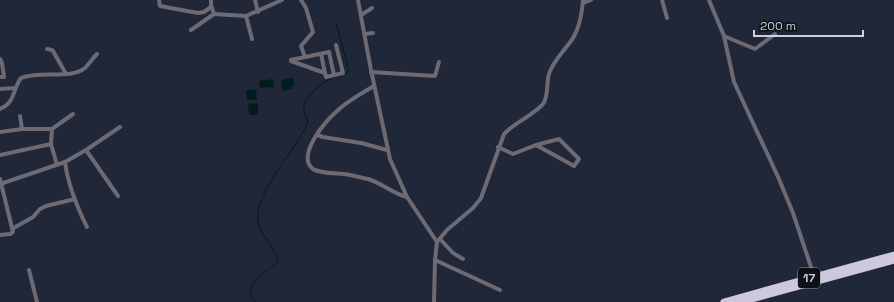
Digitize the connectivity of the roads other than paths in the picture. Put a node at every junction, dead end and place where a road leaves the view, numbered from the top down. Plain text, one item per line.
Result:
1 (160, 0) edge
2 (210, 0) edge
3 (255, 0) edge
4 (282, 0) edge
5 (301, 0) edge
6 (358, 0) edge
7 (591, 0) edge
8 (662, 0) edge
9 (709, 0) edge
10 (583, 1) edge
11 (211, 7) junction
12 (372, 8) dead end
13 (258, 12) junction
14 (214, 14) junction
15 (361, 15) junction
16 (246, 16) junction
17 (667, 18) dead end
18 (191, 30) dead end
19 (373, 33) dead end
20 (365, 34) junction
21 (775, 34) dead end
22 (724, 36) junction
23 (252, 39) dead end
24 (336, 45) dead end
25 (47, 49) dead end
26 (97, 54) dead end
27 (321, 54) junction
28 (305, 57) junction
29 (1, 61) edge
30 (439, 62) dead end
31 (371, 71) junction
32 (325, 73) junction
33 (66, 74) junction
34 (334, 75) junction
35 (0, 77) edge
36 (374, 86) junction
37 (15, 88) junction
38 (2, 89) edge
39 (0, 109) edge
40 (73, 114) dead end
41 (20, 116) dead end
42 (120, 127) dead end
43 (22, 129) junction
44 (52, 129) junction
45 (0, 132) edge
46 (317, 135) junction
47 (51, 144) junction
48 (536, 145) junction
49 (498, 147) junction
50 (86, 150) junction
51 (387, 150) junction
52 (0, 155) edge
53 (65, 162) junction
54 (57, 165) junction
55 (0, 178) edge
56 (0, 184) edge
57 (118, 196) dead end
58 (407, 197) junction
59 (75, 199) junction
60 (87, 228) dead end
61 (12, 229) junction
62 (0, 235) edge
63 (439, 240) junction
64 (894, 255) edge
65 (463, 259) dead end
66 (435, 260) junction
67 (894, 260) edge
68 (29, 270) dead end
69 (814, 276) junction
70 (500, 290) dead end
71 (37, 302) edge
72 (434, 302) edge
73 (724, 302) edge
74 (741, 302) edge

1 - 11 street
2 - 11 street
3 - 13 street
4 - 13 street
5 - 28 street
6 - 15 street
7 - 10 street
8 - 17 street
9 - 22 street
10 - 49 street
11 - 14 street
12 - 15 street
13 - 16 street
14 - 16 street
14 - 18 street
15 - 20 street
16 - 23 street
19 - 20 street
20 - 31 street
21 - 22 street
22 - 69 street
24 - 34 street
25 - 33 street
26 - 33 street
27 - 28 street
27 - 32 street
27 - 34 street
28 - 32 street
29 - 35 street
30 - 31 street
31 - 36 street
32 - 34 street
33 - 37 street
36 - 46 street
36 - 51 street
37 - 38 street
37 - 39 street
40 - 44 street
41 - 43 street
42 - 50 street
43 - 44 street
43 - 45 street
44 - 47 street
46 - 51 street
46 - 58 street
47 - 52 street
47 - 54 street
48 - 48 street
48 - 49 street
49 - 63 street
50 - 53 street
50 - 57 street
51 - 58 street
53 - 54 street
53 - 59 street
54 - 56 street
55 - 56 street
56 - 61 street
58 - 63 street
59 - 60 street
59 - 61 street
61 - 62 street
63 - 65 street
63 - 66 street
64 - 69 highway, 17
66 - 70 street
66 - 72 street
67 - 74 highway, 17
68 - 71 street
69 - 73 highway, 17

